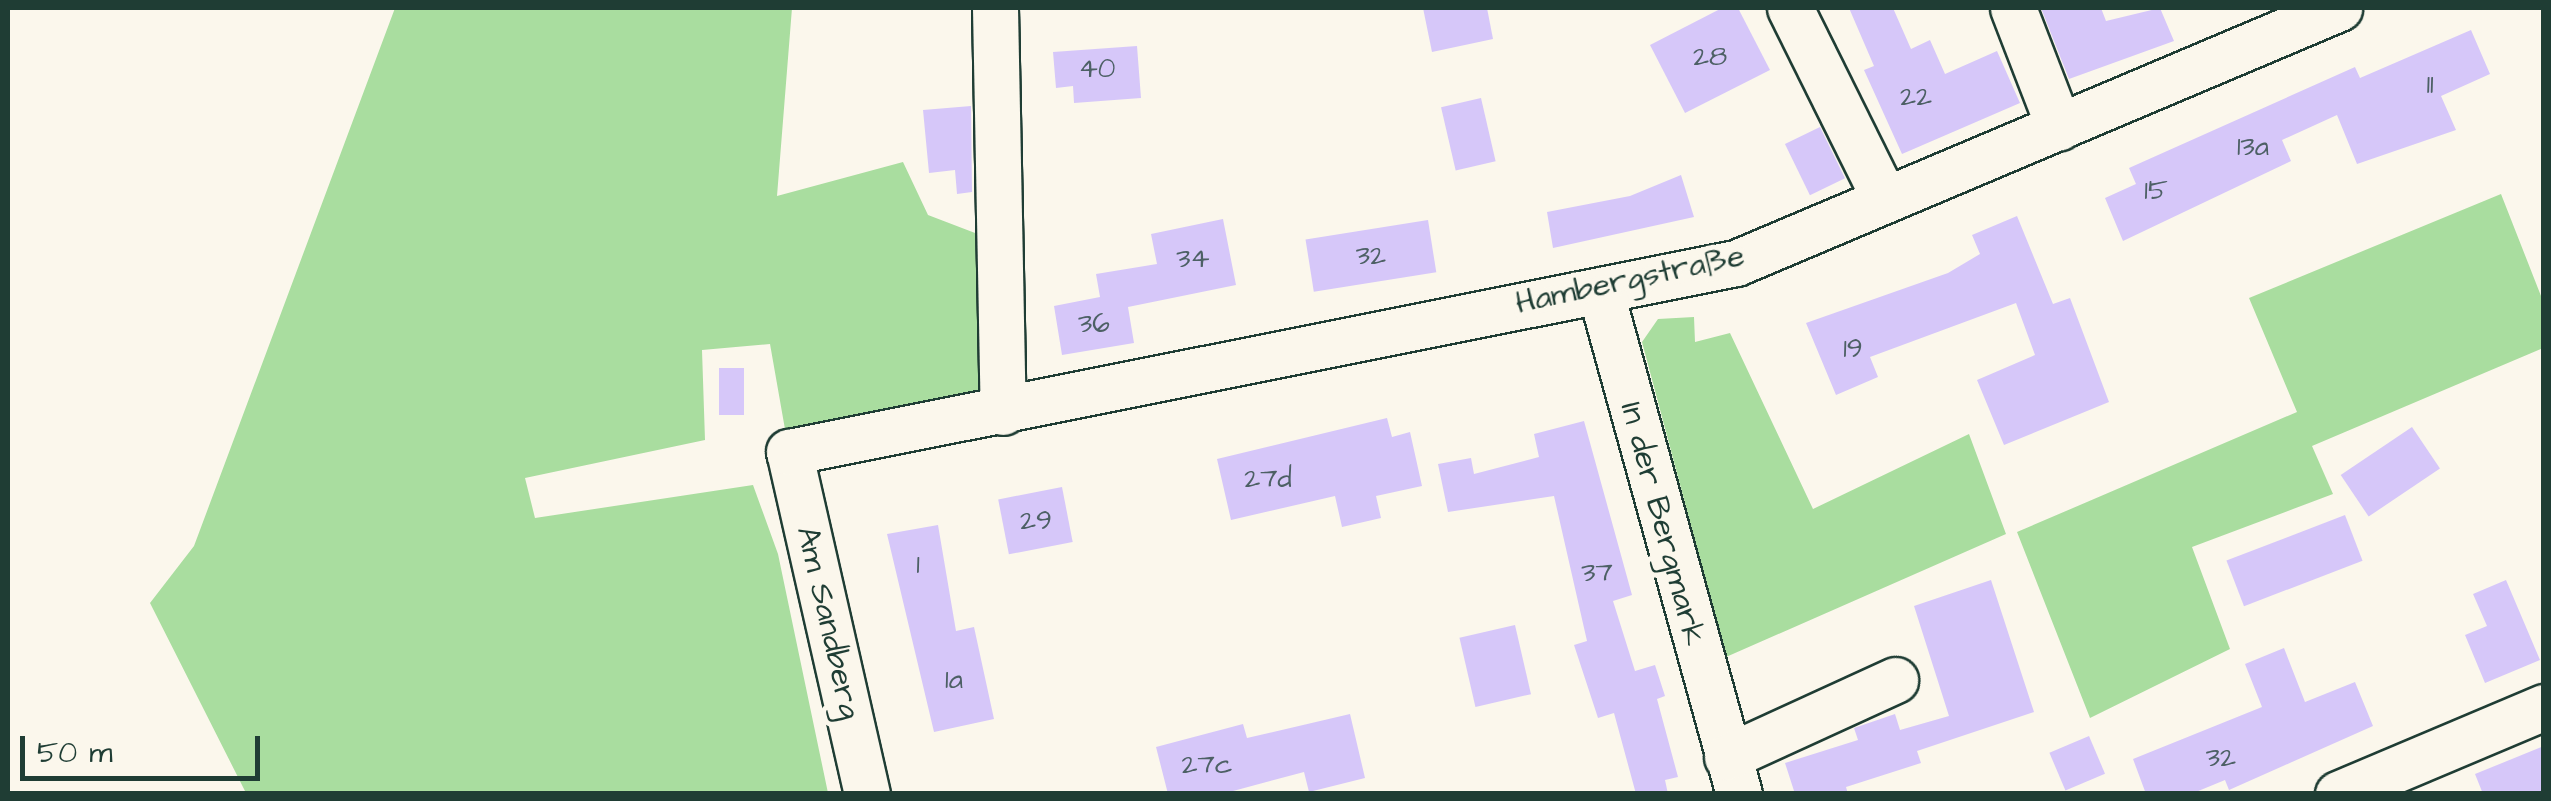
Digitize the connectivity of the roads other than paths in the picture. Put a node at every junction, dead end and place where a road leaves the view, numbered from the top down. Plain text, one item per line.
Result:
1 (995, 8) edge
2 (1790, 8) edge
3 (2013, 8) edge
4 (2339, 8) edge
5 (2060, 126) junction
6 (1885, 199) junction
7 (1600, 290) junction
8 (1003, 412) junction
9 (789, 452) joint
10 (1895, 680) dead end
11 (2544, 706) edge
12 (1733, 775) edge
13 (868, 794) edge
14 (2338, 794) edge

1 - 8 street
2 - 6 street
3 - 5 street
4 - 5 street, Hambergstraße
5 - 6 street, Hambergstraße
6 - 7 street, Hambergstraße
7 - 8 street, Hambergstraße
7 - 12 street, In der Bergmark
8 - 9 street, Hambergstraße
9 - 13 street, Am Sandberg
10 - 12 street, In der Bergmark
11 - 14 street

